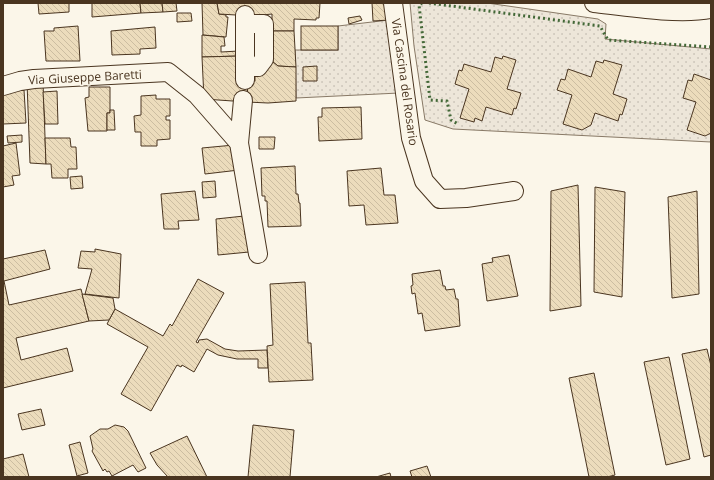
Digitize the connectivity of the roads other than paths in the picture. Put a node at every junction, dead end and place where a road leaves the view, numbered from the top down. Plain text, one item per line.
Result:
1 (394, 3) edge
2 (594, 3) edge
3 (711, 9) edge
4 (245, 19) dead end
5 (245, 73) dead end
6 (3, 86) edge
7 (243, 100) dead end
8 (239, 143) junction
9 (514, 190) dead end
10 (258, 254) dead end

1 - 9 street, Via Cascina del Rosario
2 - 3 street
4 - 5 street
6 - 8 street, Via Giuseppe Baretti
7 - 8 street
8 - 10 street

